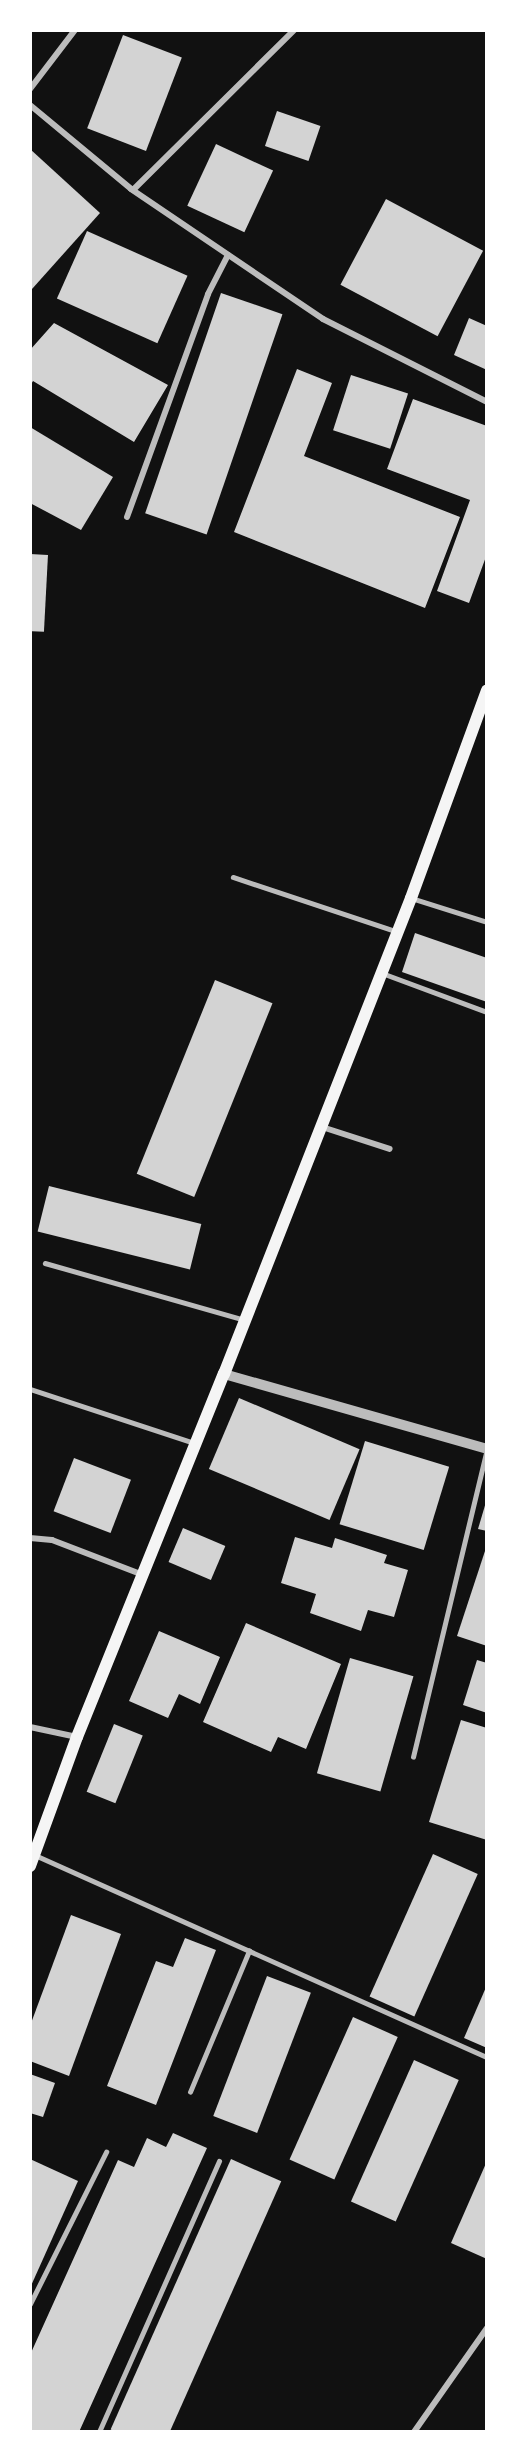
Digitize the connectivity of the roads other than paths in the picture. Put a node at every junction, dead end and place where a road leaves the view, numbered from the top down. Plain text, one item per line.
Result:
1 (75, 30) edge
2 (294, 30) edge
3 (30, 89) edge
4 (30, 105) edge
5 (132, 190) junction
6 (228, 255) junction
7 (487, 402) edge
8 (127, 517) dead end
9 (487, 690) edge
10 (233, 877) dead end
11 (411, 898) junction
12 (487, 922) edge
13 (398, 932) junction
14 (382, 973) junction
15 (487, 1012) edge
16 (322, 1127) junction
17 (390, 1149) dead end
18 (45, 1263) dead end
19 (246, 1320) junction
20 (224, 1374) junction
21 (30, 1389) edge
22 (196, 1444) junction
23 (487, 1449) edge
24 (30, 1538) edge
25 (143, 1575) junction
26 (30, 1727) edge
27 (77, 1737) junction
28 (413, 1757) dead end
29 (32, 1860) edge
30 (249, 1951) junction
31 (487, 2057) edge
32 (190, 2092) dead end
33 (106, 2152) dead end
34 (219, 2161) dead end
35 (30, 2304) edge
36 (487, 2328) edge
37 (99, 2432) edge
38 (414, 2432) edge

1 - 3 street
2 - 5 street
4 - 5 street
5 - 6 street
6 - 7 street
6 - 8 street
9 - 11 main road
10 - 13 lane
11 - 12 lane
11 - 13 main road
13 - 14 main road
14 - 15 lane
14 - 16 main road
16 - 17 street
16 - 19 main road
18 - 19 lane
19 - 20 main road
20 - 22 main road
20 - 23 street
21 - 22 lane
22 - 25 main road
23 - 28 lane
24 - 25 street
25 - 27 main road
26 - 27 street
27 - 29 main road
29 - 30 lane
30 - 31 lane
30 - 32 lane
33 - 35 lane
34 - 37 lane
36 - 38 street

